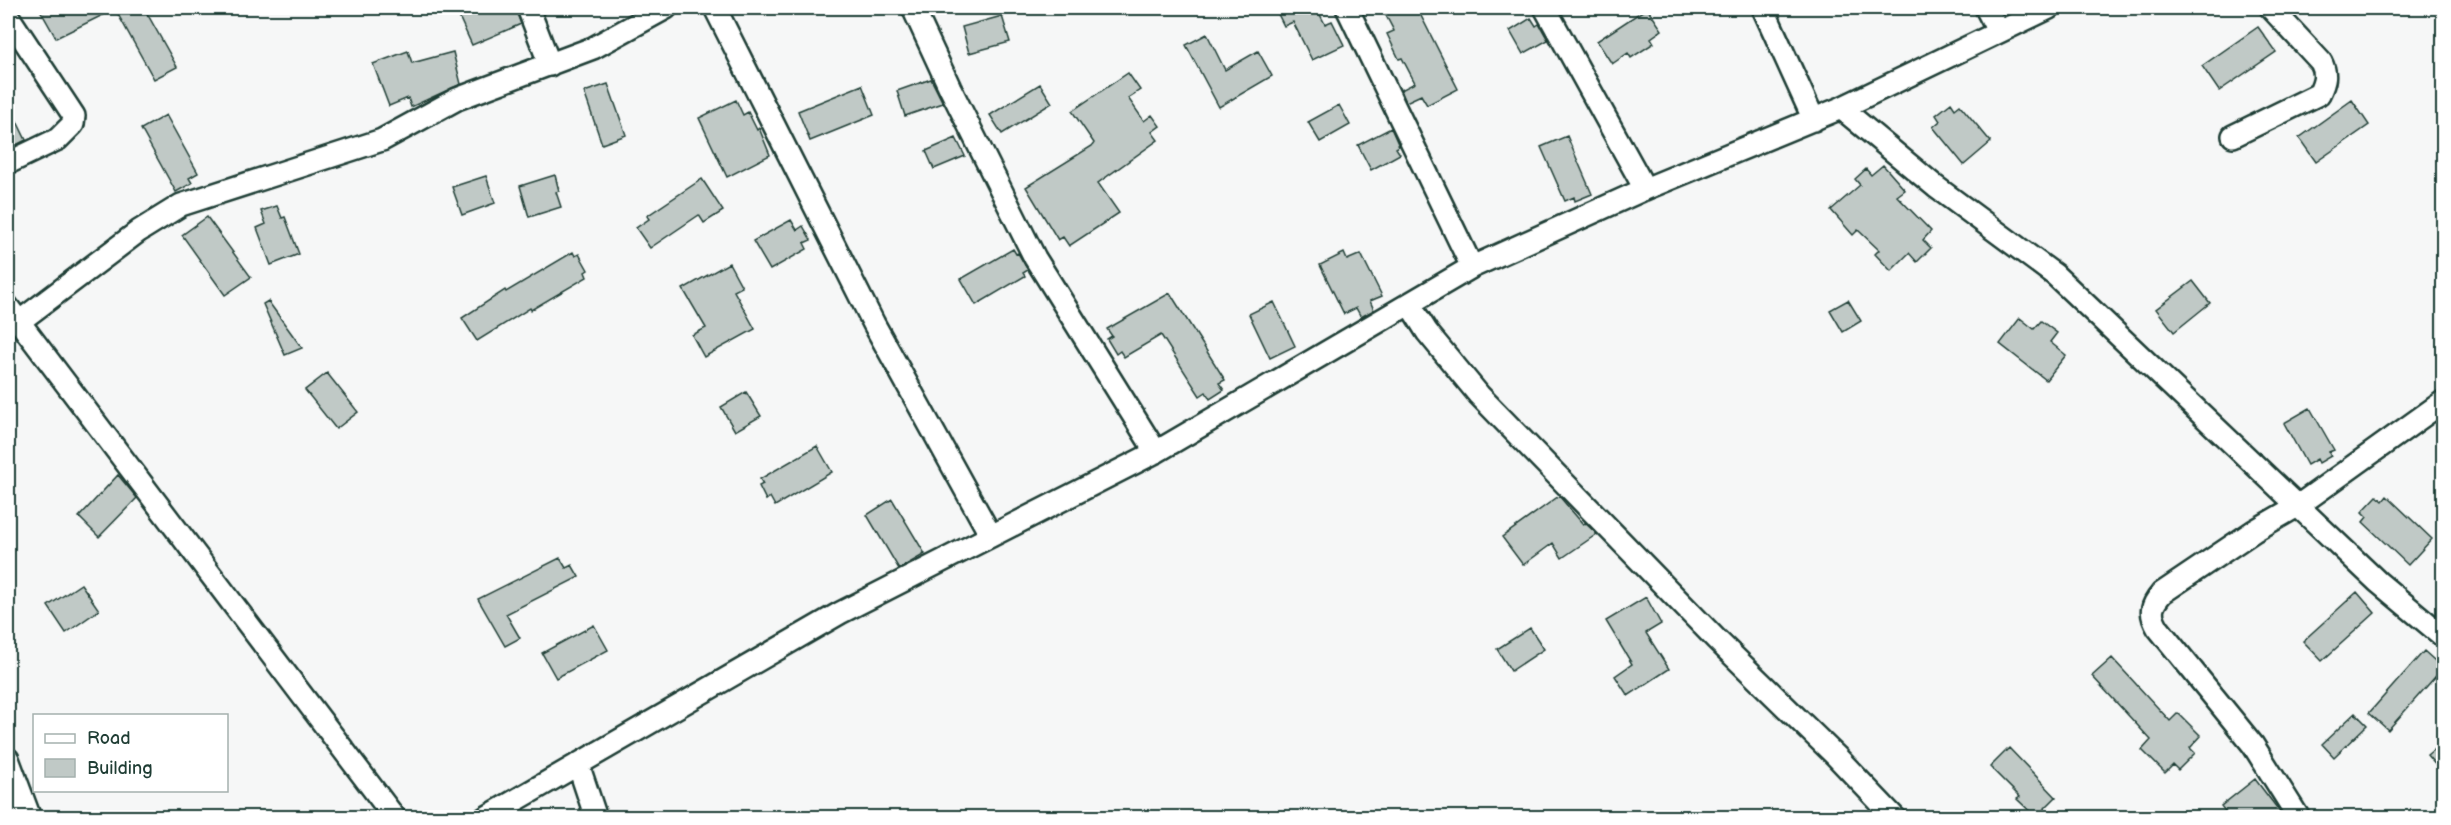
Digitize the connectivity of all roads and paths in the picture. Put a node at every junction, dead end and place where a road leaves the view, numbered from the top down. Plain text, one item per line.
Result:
1 (528, 8) edge
2 (666, 8) edge
3 (716, 8) edge
4 (913, 8) edge
5 (1347, 8) edge
6 (1545, 8) edge
7 (1763, 8) edge
8 (1986, 8) edge
9 (2049, 8) edge
10 (2271, 8) edge
11 (8, 16) edge
12 (1998, 31) junction
13 (550, 65) junction
14 (1841, 108) junction
15 (1814, 120) junction
16 (2233, 136) dead end
17 (8, 163) edge
18 (1645, 189) junction
19 (1472, 267) junction
20 (1410, 305) junction
21 (14, 314) edge
22 (2444, 401) edge
23 (1156, 452) junction
24 (2299, 505) junction
25 (991, 536) junction
26 (2444, 637) edge
27 (8, 759) edge
28 (578, 764) junction
29 (30, 818) edge
30 (395, 818) edge
31 (485, 818) edge
32 (596, 818) edge
33 (1895, 818) edge
34 (2299, 818) edge

1 - 13 street
2 - 13 street
3 - 25 street
4 - 23 street
5 - 19 street
6 - 18 street
7 - 15 street
8 - 12 street
9 - 12 street
10 - 16 street
11 - 17 street
12 - 14 street
13 - 21 street
14 - 15 street
14 - 24 street
15 - 18 street
18 - 19 street
19 - 20 street
20 - 23 street
20 - 33 street
21 - 30 street
22 - 24 street
23 - 25 street
24 - 26 street
24 - 34 street
25 - 28 street
27 - 29 street
28 - 31 street
28 - 32 street

